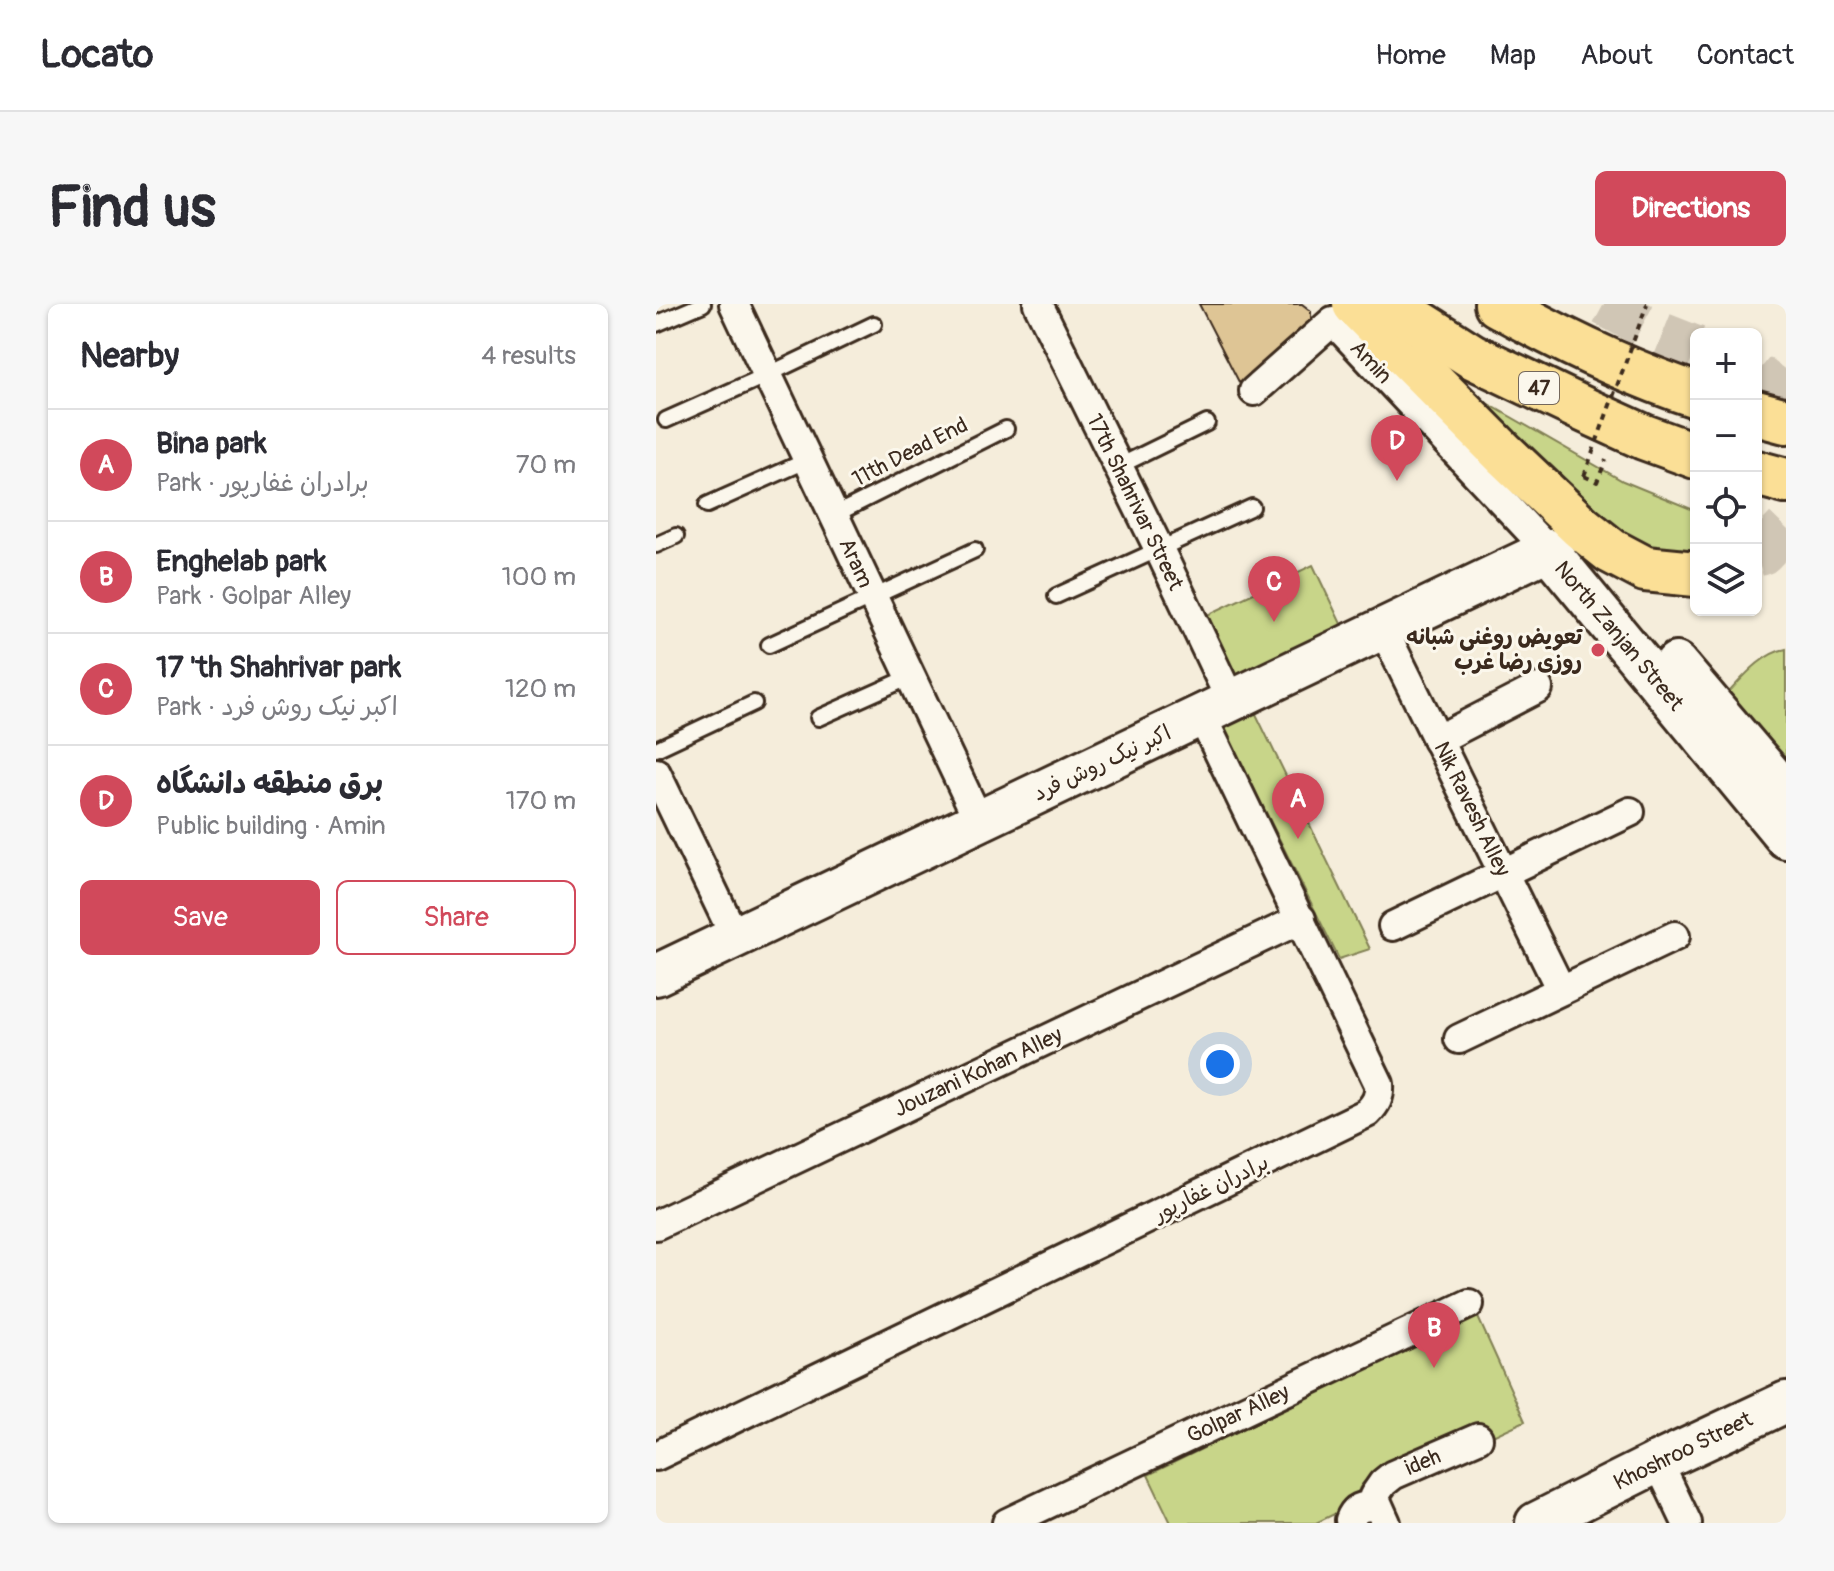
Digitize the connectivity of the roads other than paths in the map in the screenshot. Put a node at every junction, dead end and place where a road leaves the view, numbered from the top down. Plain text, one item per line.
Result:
1 (703, 304) edge
2 (734, 304) edge
3 (1355, 304) edge
4 (1390, 304) edge
5 (1497, 304) edge
6 (1046, 307) edge
7 (656, 324) edge
8 (874, 324) dead end
9 (767, 375) junction
10 (1254, 391) dead end
11 (1690, 393) edge
12 (1762, 415) edge
13 (666, 420) dead end
14 (1786, 421) edge
15 (1207, 423) dead end
16 (1006, 429) dead end
17 (1690, 454) edge
18 (808, 460) junction
19 (1117, 467) junction
20 (1762, 475) edge
21 (1786, 481) edge
22 (707, 505) dead end
23 (1252, 507) dead end
24 (834, 515) junction
25 (676, 536) dead end
26 (656, 545) edge
27 (1159, 549) junction
28 (975, 550) dead end
29 (1548, 550) junction
30 (1690, 573) edge
31 (1056, 596) dead end
32 (873, 598) junction
33 (1383, 629) junction
34 (769, 645) dead end
35 (910, 677) junction
36 (1538, 688) dead end
37 (754, 703) dead end
38 (1216, 708) junction
39 (818, 718) dead end
40 (1437, 740) junction
41 (656, 749) edge
42 (656, 773) edge
43 (1786, 792) edge
44 (1630, 812) dead end
45 (979, 821) junction
46 (1786, 838) edge
47 (1503, 873) junction
48 (1301, 919) junction
49 (1393, 926) dead end
50 (1675, 936) dead end
51 (735, 937) junction
52 (656, 975) edge
53 (1561, 990) junction
54 (1459, 1039) dead end
55 (656, 1225) edge
56 (1469, 1304) dead end
57 (1786, 1402) edge
58 (1478, 1438) dead end
59 (656, 1456) edge
60 (1658, 1462) junction
61 (1379, 1509) edge
62 (1007, 1523) edge
63 (1351, 1523) edge
64 (1536, 1523) edge
65 (1687, 1523) edge

1 - 7 lane
2 - 9 street, Aram
3 - 30 highway
4 - 17 highway, 47
5 - 11 highway, 47
6 - 19 street, 17th Shahrivar Street
8 - 9 lane
9 - 13 lane
9 - 18 street, Aram
10 - 29 street, Amin
12 - 14 highway
15 - 19 lane
16 - 24 lane, 11th Dead End
18 - 22 lane
18 - 24 street, Aram
19 - 27 street, 17th Shahrivar Street
20 - 21 highway
23 - 27 lane
24 - 32 street, Aram
25 - 26 lane
27 - 31 lane
27 - 38 street, 17th Shahrivar Street
28 - 32 lane
29 - 33 street, اکبر نیک روش فرد
29 - 43 street, North Zanjan Street
29 - 46 street, North Zanjan Street
32 - 34 lane
32 - 35 street, Aram
33 - 38 street, اکبر نیک روش فرد
33 - 40 street, Nik Ravesh Alley
35 - 39 lane
35 - 45 street, Aram
36 - 40 street
37 - 41 lane
38 - 45 street, اکبر نیک روش فرد
38 - 48 street, برادران غفارپور
40 - 47 street, Nik Ravesh Alley
42 - 51 street
44 - 47 street
45 - 51 street, اکبر نیک روش فرد
47 - 49 street
47 - 53 street, Nik Ravesh Alley
48 - 55 street, Jouzani Kohan Alley
48 - 59 street, برادران غفارپور
50 - 53 street
51 - 52 street, اکبر نیک روش فرد
53 - 54 street
56 - 62 street, Golpar Alley
57 - 60 street, Khoshroo Street
58 - 61 street, ideh
60 - 64 street, Khoshroo Street
60 - 65 street
61 - 63 street, ideh

